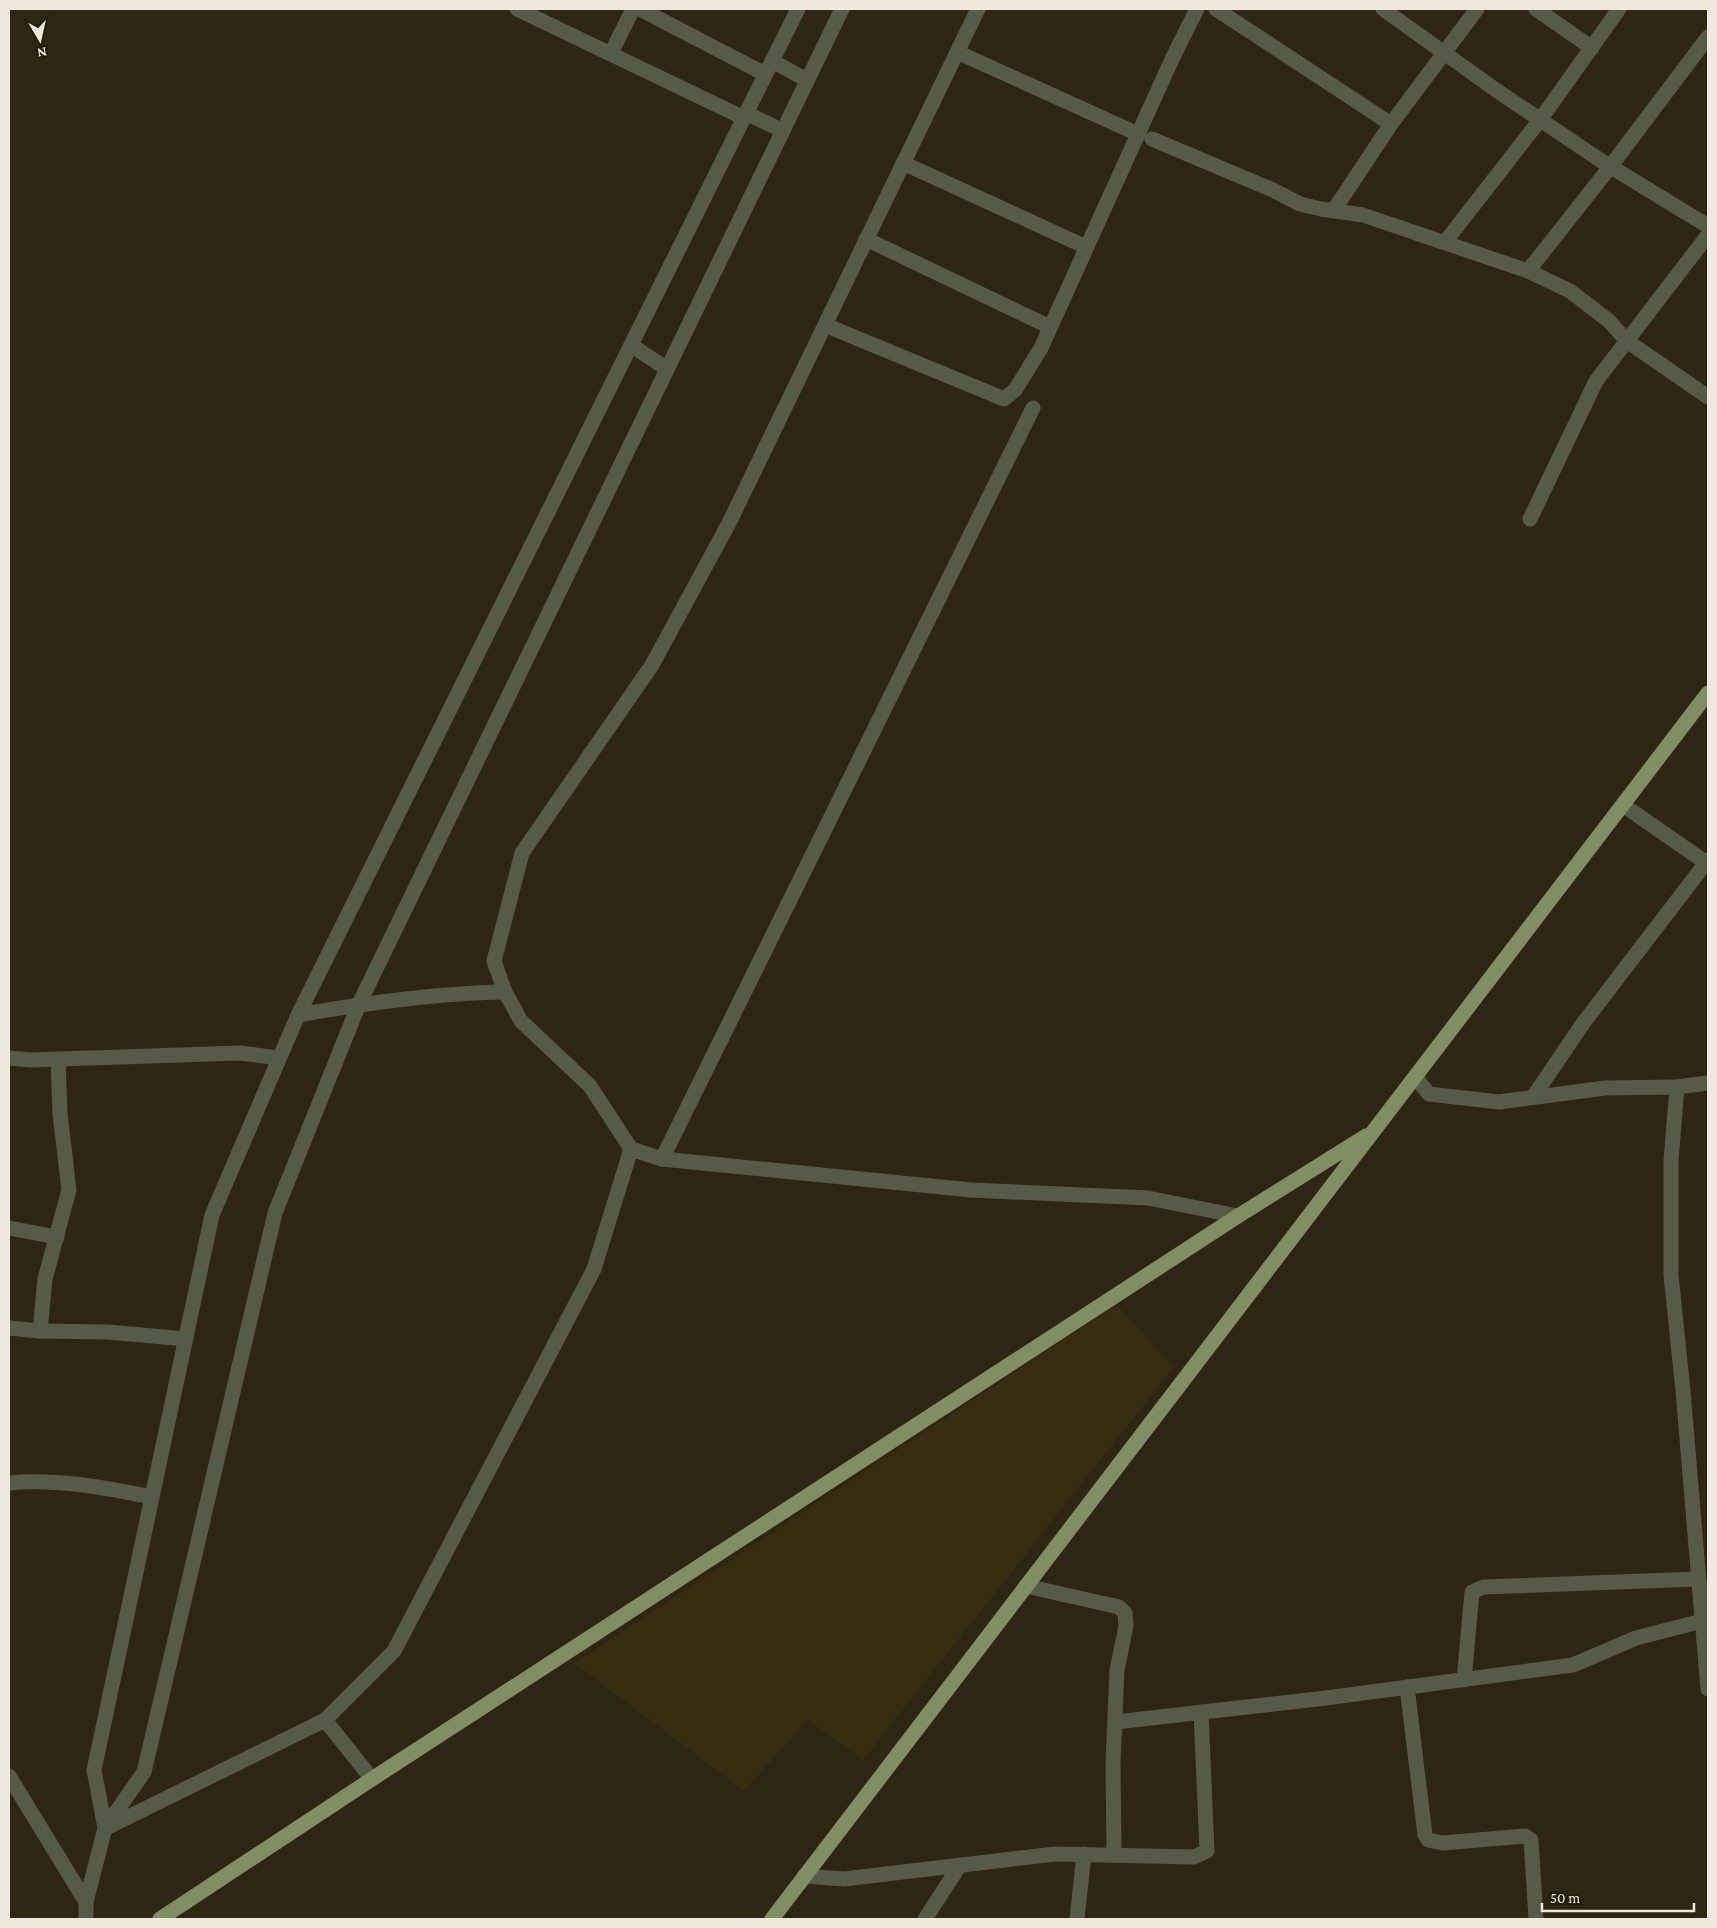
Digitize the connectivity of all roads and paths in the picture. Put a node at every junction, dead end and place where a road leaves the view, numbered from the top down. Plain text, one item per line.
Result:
1 (518, 9) edge
2 (633, 9) edge
3 (640, 9) edge
4 (798, 9) edge
5 (842, 9) edge
6 (978, 9) edge
7 (1197, 9) edge
8 (1216, 9) edge
9 (1383, 9) edge
10 (1477, 9) edge
11 (1536, 9) edge
12 (1620, 9) edge
13 (1708, 37) edge
14 (1592, 48) junction
15 (957, 52) junction
16 (1443, 52) junction
17 (611, 53) junction
18 (769, 67) junction
19 (807, 80) junction
20 (745, 115) junction
21 (1540, 120) junction
22 (1391, 124) junction
23 (783, 131) junction
24 (1145, 136) junction
25 (903, 163) junction
26 (1610, 167) junction
27 (1334, 210) junction
28 (1708, 226) edge
29 (1708, 235) edge
30 (866, 239) junction
31 (1445, 242) junction
32 (1086, 247) junction
33 (1528, 271) junction
34 (825, 325) junction
35 (1050, 327) junction
36 (1628, 341) junction
37 (631, 345) junction
38 (667, 369) junction
39 (1708, 396) edge
40 (1033, 408) dead end
41 (1530, 519) dead end
42 (1708, 693) edge
43 (1623, 805) junction
44 (1707, 862) edge
45 (505, 992) junction
46 (359, 1004) junction
47 (298, 1014) junction
48 (9, 1058) edge
49 (279, 1058) junction
50 (58, 1059) junction
51 (1415, 1077) junction
52 (1708, 1083) edge
53 (1677, 1087) junction
54 (1533, 1097) junction
55 (1374, 1131) junction
56 (631, 1149) junction
57 (662, 1159) junction
58 (1238, 1216) junction
59 (9, 1228) edge
60 (56, 1237) junction
61 (9, 1328) edge
62 (40, 1331) junction
63 (186, 1339) junction
64 (9, 1484) edge
65 (152, 1497) junction
66 (1701, 1584) edge
67 (1026, 1586) junction
68 (1702, 1621) junction
69 (1464, 1680) junction
70 (1407, 1687) junction
71 (1708, 1689) edge
72 (1202, 1712) junction
73 (326, 1720) junction
74 (1116, 1722) junction
75 (9, 1776) edge
76 (372, 1779) junction
77 (105, 1828) junction
78 (1084, 1854) junction
79 (1114, 1855) junction
80 (960, 1865) junction
81 (804, 1876) junction
82 (86, 1902) junction
83 (86, 1919) edge
84 (160, 1919) edge
85 (772, 1919) edge
86 (924, 1919) edge
87 (1077, 1919) edge
88 (1536, 1919) edge

1 - 17 street
2 - 17 street
3 - 18 street
4 - 18 street
5 - 19 street
6 - 15 street
7 - 24 street
8 - 22 street
9 - 16 street
10 - 16 street
11 - 14 street
12 - 14 street
13 - 26 street
14 - 21 street
15 - 24 street
15 - 25 street
16 - 21 street
16 - 22 street
17 - 20 street
18 - 19 street
18 - 20 street
19 - 23 street
20 - 23 street
20 - 37 street
21 - 26 street
21 - 31 street
22 - 27 street
23 - 38 street
24 - 27 street
24 - 32 street
25 - 30 street
25 - 32 street
26 - 28 street
26 - 33 street
27 - 31 street
29 - 36 street
30 - 34 street
30 - 35 street
31 - 33 street
32 - 35 street
33 - 36 street
34 - 35 street
34 - 45 street
36 - 39 street
36 - 41 street
37 - 38 street
37 - 47 street
38 - 46 street
40 - 57 street
42 - 43 main road
43 - 44 street
43 - 51 main road
44 - 54 street
45 - 46 street
45 - 56 street
46 - 47 street
46 - 77 street
47 - 49 street
48 - 50 street
49 - 50 street
49 - 63 street
50 - 60 street
51 - 54 street
51 - 55 main road
52 - 53 street
53 - 54 street
53 - 66 street
55 - 58 main road
55 - 67 main road
56 - 57 street
56 - 73 street
57 - 58 street
58 - 76 main road
59 - 60 street
60 - 62 street
61 - 62 street
62 - 63 street
63 - 65 street
64 - 65 street
65 - 77 street
66 - 68 street
66 - 69 street
67 - 74 street
67 - 81 main road
68 - 69 street
68 - 71 street
69 - 70 street
70 - 72 street
70 - 88 street
72 - 74 street
72 - 79 street
73 - 76 street
73 - 77 street
74 - 79 street
75 - 82 street
76 - 84 main road
77 - 82 street
78 - 79 street
78 - 80 street
78 - 87 street
80 - 81 street
80 - 86 street
81 - 85 main road
82 - 83 street

